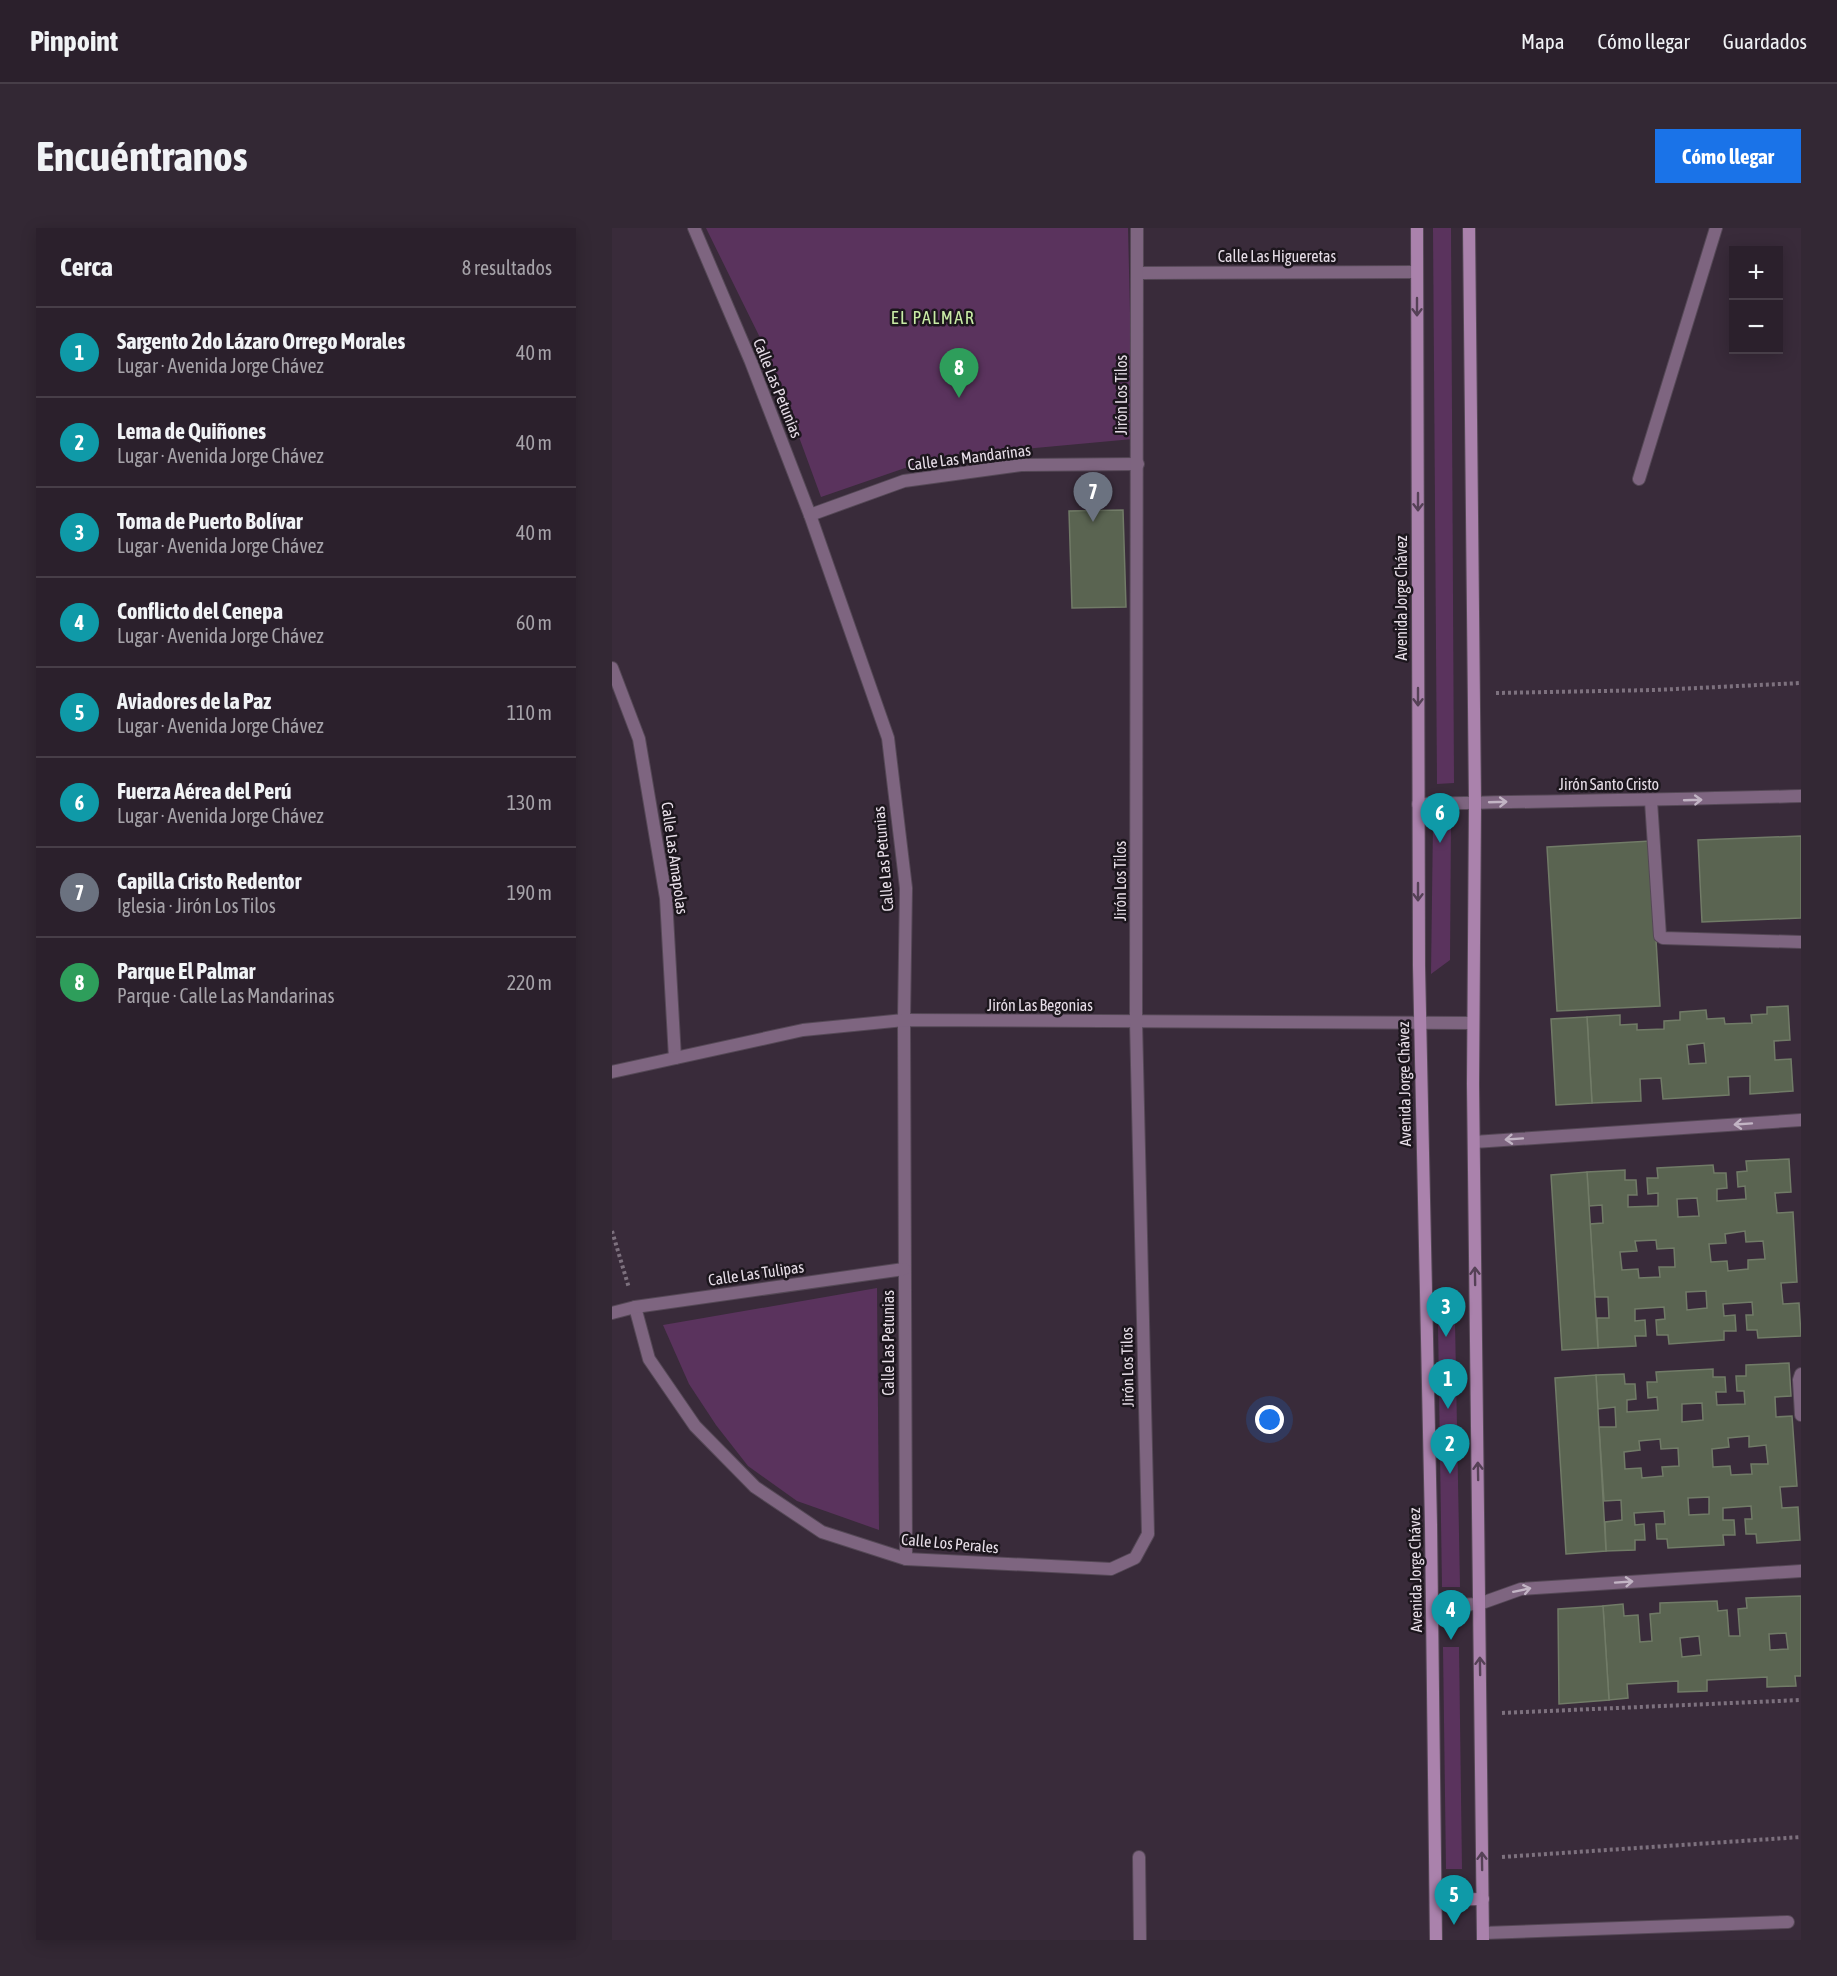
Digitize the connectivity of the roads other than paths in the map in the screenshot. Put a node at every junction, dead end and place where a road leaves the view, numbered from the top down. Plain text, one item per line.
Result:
1 (694, 228) edge
2 (1137, 228) edge
3 (1417, 228) edge
4 (1469, 228) edge
5 (1716, 228) edge
6 (1417, 272) junction
7 (1137, 273) junction
8 (1138, 464) junction
9 (1639, 479) dead end
10 (810, 515) junction
11 (612, 668) edge
12 (1801, 796) edge
13 (1651, 801) junction
14 (1475, 803) junction
15 (1418, 804) junction
16 (1801, 942) edge
17 (904, 1020) junction
18 (1136, 1022) junction
19 (1419, 1022) junction
20 (1473, 1023) junction
21 (675, 1058) junction
22 (612, 1072) edge
23 (1801, 1120) edge
24 (1474, 1142) junction
25 (904, 1269) junction
26 (634, 1307) junction
27 (612, 1313) edge
28 (1801, 1374) edge
29 (1801, 1415) edge
30 (1148, 1534) joint
31 (906, 1559) junction
32 (1801, 1571) edge
33 (1479, 1604) junction
34 (1432, 1606) junction
35 (1139, 1857) dead end
36 (1483, 1899) junction
37 (1436, 1900) junction
38 (1788, 1922) dead end
39 (1483, 1937) edge
40 (1140, 1940) edge
41 (1436, 1940) edge

1 - 10 street, Calle Las Petunias
2 - 7 street, Jirón Los Tilos
3 - 6 main road, Avenida Jorge Chávez
4 - 14 main road
5 - 9 street
6 - 7 street, Calle Las Higueretas
6 -> 15 main road, Avenida Jorge Chávez
7 - 8 street, Jirón Los Tilos
8 - 10 street, Calle Las Mandarinas
8 - 18 street, Jirón Los Tilos
10 - 17 street, Calle Las Petunias
11 - 21 street, Calle Las Amapolas
13 -> 12 street, Jirón Santo Cristo
14 -> 13 street, Jirón Santo Cristo
13 - 16 street
14 - 15 street, Jirón Santo Cristo
14 - 20 main road
15 -> 19 main road, Avenida Jorge Chávez
17 - 18 street, Jirón Las Begonias
17 - 21 street, Jirón Las Begonias
17 - 25 street, Calle Las Petunias
18 - 19 street, Jirón Las Begonias
18 - 30 street, Jirón Los Tilos
19 - 20 street, Jirón Las Begonias
19 - 34 main road, Avenida Jorge Chávez
20 - 24 main road
21 - 22 street, Jirón Las Begonias
23 -> 24 street
33 -> 24 main road
25 - 26 street, Calle Las Tulipas
25 - 31 street, Calle Las Petunias
26 - 27 street, Calle Las Tulipas
26 - 31 street, Calle Los Perales
28 - 29 street
30 - 31 street, Calle Los Perales
33 -> 32 street
33 - 34 street
36 -> 33 main road
34 - 37 main road, Avenida Jorge Chávez
35 - 40 street
36 - 37 main road
36 - 39 main road
37 - 41 main road, Avenida Jorge Chávez
38 - 39 street

